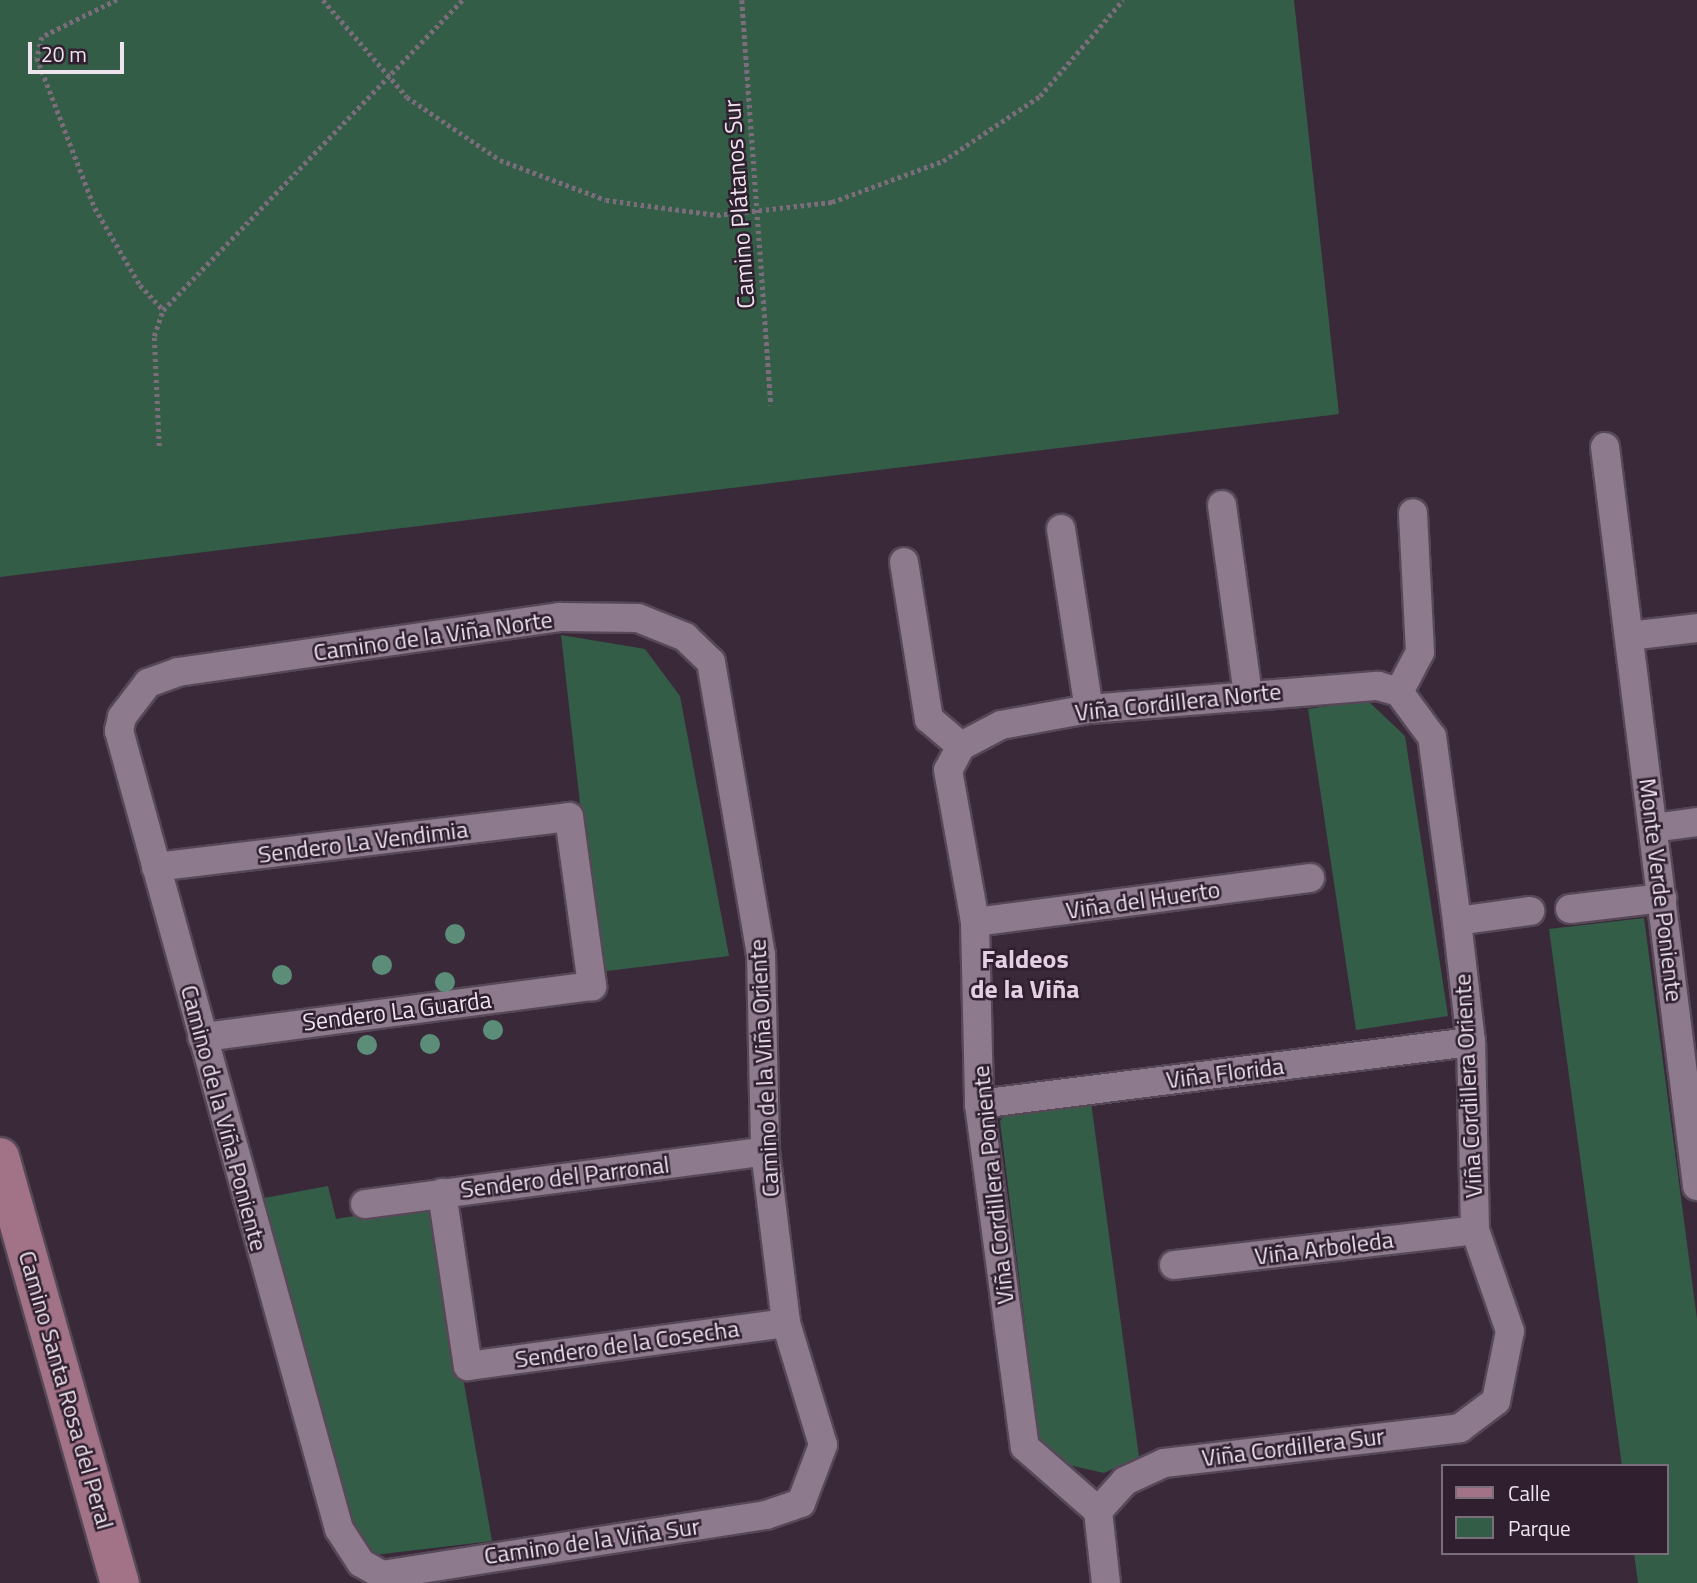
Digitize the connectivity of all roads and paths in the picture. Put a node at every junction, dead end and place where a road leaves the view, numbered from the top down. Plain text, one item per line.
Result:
1 (117, 0) edge
2 (323, 0) edge
3 (463, 0) edge
4 (742, 0) edge
5 (1123, 0) edge
6 (387, 77) junction
7 (757, 213) junction
8 (163, 310) junction
9 (771, 405) dead end
10 (159, 446) dead end
11 (1605, 447) dead end
12 (1222, 505) dead end
13 (1413, 513) dead end
14 (1060, 529) dead end
15 (904, 562) dead end
16 (1697, 628) edge
17 (1629, 636) junction
18 (685, 638) joint
19 (178, 672) joint
20 (1399, 692) junction
21 (1248, 694) junction
22 (1089, 709) junction
23 (961, 746) junction
24 (1697, 822) edge
25 (1653, 828) junction
26 (156, 867) junction
27 (1310, 878) dead end
28 (1662, 898) junction
29 (1570, 909) dead end
30 (1530, 911) dead end
31 (1457, 921) junction
32 (975, 922) junction
33 (593, 986) joint
34 (1686, 1003) edge
35 (202, 1037) junction
36 (1471, 1042) junction
37 (979, 1104) junction
38 (765, 1151) junction
39 (0, 1157) edge
40 (1697, 1186) edge
41 (442, 1193) junction
42 (365, 1204) dead end
43 (1475, 1230) junction
44 (1174, 1265) dead end
45 (786, 1323) junction
46 (1496, 1401) joint
47 (801, 1503) joint
48 (1098, 1511) junction
49 (433, 1575) edge
50 (383, 1579) edge
51 (120, 1583) edge
52 (1106, 1583) edge

1 - 8 path
2 - 6 path
3 - 6 path
4 - 7 path, Camino Plátanos Sur
5 - 7 path
6 - 7 path
6 - 8 path
7 - 9 path, Camino Plátanos Sur
8 - 10 path
11 - 17 street, Monte Verde Poniente
12 - 21 street
13 - 20 street
14 - 22 street
15 - 23 street
16 - 17 street
17 - 25 street, Monte Verde Poniente
18 - 19 street, Camino de la Viña Norte
18 - 38 street, Camino de la Viña Oriente
19 - 26 street, Camino de la Viña Poniente
20 - 21 street, Viña Cordillera Norte
20 - 31 street, Viña Cordillera Oriente
21 - 22 street, Viña Cordillera Norte
22 - 23 street, Viña Cordillera Norte
23 - 32 street, Viña Cordillera Poniente
24 - 25 street
25 - 28 street, Monte Verde Poniente
26 - 33 street, Sendero La Vendimia
26 - 35 street, Camino de la Viña Poniente
27 - 32 street, Viña del Huerto
28 - 29 street
28 - 34 street, Monte Verde Poniente
30 - 31 street
31 - 36 street, Viña Cordillera Oriente
32 - 37 street, Viña Cordillera Poniente
33 - 35 street, Sendero La Guarda
34 - 40 street, Monte Verde Poniente
35 - 50 street, Camino de la Viña Poniente
36 - 37 street, Viña Florida
36 - 43 street, Viña Cordillera Oriente
37 - 48 street, Viña Cordillera Poniente
38 - 41 street, Sendero del Parronal
38 - 45 street, Camino de la Viña Oriente
39 - 51 street, Camino Santa Rosa del Peral
41 - 42 street, Sendero del Parronal
41 - 45 street, Sendero de la Cosecha
43 - 44 street, Viña Arboleda
43 - 46 street, Viña Cordillera Oriente
45 - 47 street, Camino de la Viña Oriente
46 - 48 street, Viña Cordillera Sur
47 - 49 street, Camino de la Viña Sur
48 - 52 street
49 - 50 street, Camino de la Viña Sur

